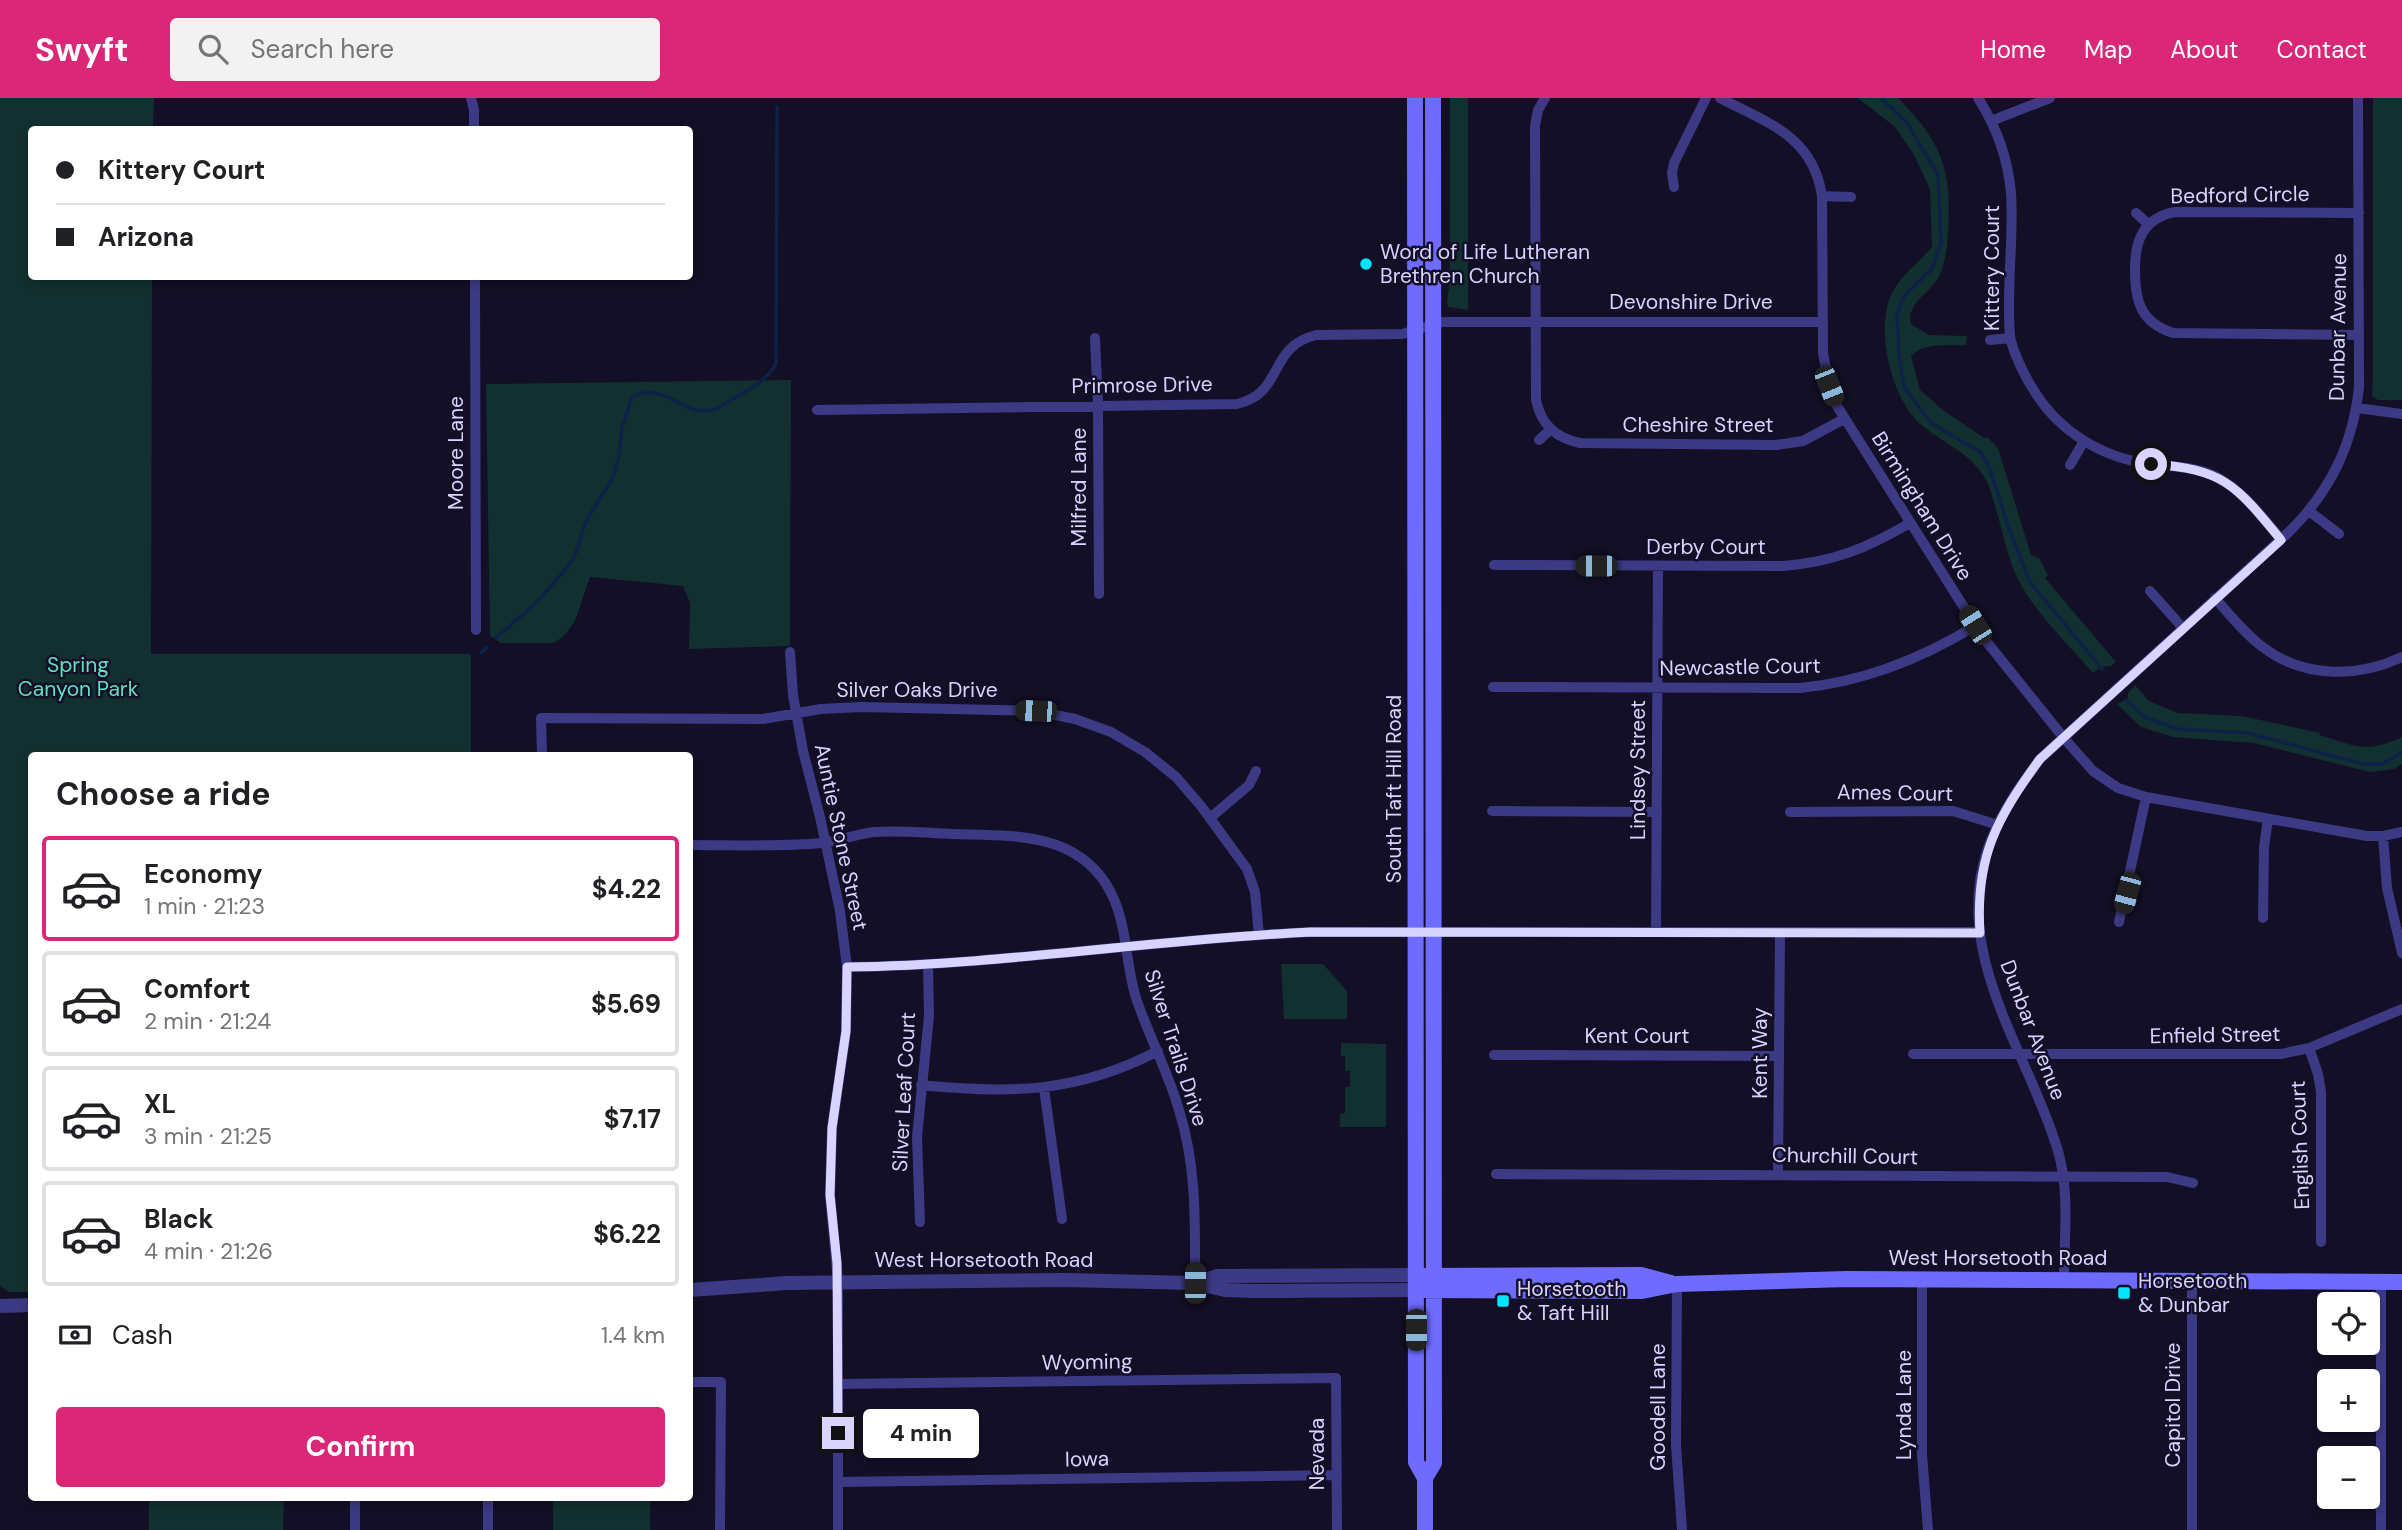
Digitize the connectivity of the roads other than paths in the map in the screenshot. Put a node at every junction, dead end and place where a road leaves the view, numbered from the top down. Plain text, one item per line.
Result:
1 (471, 98) edge
2 (1415, 98) edge
3 (1433, 98) edge
4 (1545, 98) edge
5 (1706, 98) edge
6 (1720, 98) edge
7 (1978, 98) edge
8 (2050, 98) edge
9 (2358, 98) edge
10 (1991, 121) junction
11 (474, 126) edge
12 (1674, 187) dead end
13 (1822, 196) junction
14 (1851, 197) dead end
15 (2136, 213) dead end
16 (2359, 213) junction
17 (2148, 224) junction
18 (475, 280) edge
19 (1535, 321) junction
20 (1822, 321) junction
21 (1434, 323) junction
22 (1415, 331) junction
23 (2359, 335) junction
24 (1095, 338) dead end
25 (2010, 338) junction
26 (1990, 340) dead end
27 (1098, 405) junction
28 (2357, 408) junction
29 (817, 410) dead end
30 (2402, 414) edge
31 (1844, 419) junction
32 (1550, 429) junction
33 (1539, 440) dead end
34 (2084, 441) junction
35 (2070, 465) dead end
36 (2309, 511) junction
37 (1910, 523) junction
38 (2339, 534) dead end
39 (2281, 540) junction
40 (1494, 565) dead end
41 (1658, 566) junction
42 (2150, 592) dead end
43 (1099, 594) dead end
44 (2215, 598) junction
45 (1975, 625) junction
46 (2183, 628) junction
47 (476, 629) dead end
48 (790, 652) dead end
49 (2402, 657) edge
50 (1493, 687) dead end
51 (1657, 688) junction
52 (796, 713) junction
53 (2063, 737) junction
54 (542, 752) edge
55 (1256, 771) dead end
56 (2146, 797) junction
57 (1492, 811) dead end
58 (1657, 812) junction
59 (1790, 812) dead end
60 (1210, 818) junction
61 (2268, 819) junction
62 (1998, 825) junction
63 (2402, 832) edge
64 (2384, 836) junction
65 (825, 843) junction
66 (693, 845) edge
67 (2263, 918) dead end
68 (2119, 922) dead end
69 (1415, 931) junction
70 (1434, 931) junction
71 (1656, 932) junction
72 (1780, 932) junction
73 (1980, 933) junction
74 (1259, 935) junction
75 (1126, 947) junction
76 (2402, 953) edge
77 (928, 965) junction
78 (847, 967) junction
79 (2402, 1009) edge
80 (2309, 1048) junction
81 (1158, 1051) junction
82 (1913, 1054) dead end
83 (1494, 1055) dead end
84 (2020, 1055) junction
85 (1779, 1056) junction
86 (922, 1086) junction
87 (1044, 1088) junction
88 (1496, 1174) dead end
89 (1778, 1175) junction
90 (2064, 1178) junction
91 (2193, 1183) dead end
92 (1062, 1219) dead end
93 (920, 1222) dead end
94 (2321, 1242) dead end
95 (1922, 1279) junction
96 (2064, 1279) junction
97 (2192, 1280) junction
98 (838, 1282) junction
99 (2381, 1282) junction
100 (2402, 1282) edge
101 (1195, 1283) junction
102 (1416, 1283) junction
103 (1434, 1283) junction
104 (1677, 1284) junction
105 (693, 1290) edge
106 (0, 1297) edge
107 (8, 1305) edge
108 (28, 1306) edge
109 (1336, 1378) joint
110 (693, 1382) edge
111 (838, 1384) junction
112 (1336, 1475) junction
113 (1425, 1478) junction
114 (838, 1482) junction
115 (355, 1501) edge
116 (488, 1501) edge
117 (355, 1530) edge
118 (488, 1530) edge
119 (720, 1530) edge
120 (838, 1530) edge
121 (1336, 1530) edge
122 (1425, 1530) edge
123 (1682, 1530) edge
124 (1928, 1530) edge
125 (2192, 1530) edge
126 (2381, 1530) edge

1 - 11 street
2 - 22 main road, South Taft Hill Road
3 - 21 main road, South Taft Hill Road
4 - 19 street
5 - 12 street
6 - 13 street, Birmingham Drive
7 - 10 street, Kittery Court
8 - 10 street
9 - 16 street, Dunbar Avenue
10 - 25 street, Kittery Court
13 - 14 street
13 - 20 street, Birmingham Drive
15 - 17 street
16 - 17 street, Bedford Circle
16 - 23 street, Dunbar Avenue
17 - 23 street, Bedford Circle
18 - 47 street, Moore Lane
19 - 20 street, Devonshire Drive
19 - 21 street, Devonshire Drive
19 - 32 street
20 - 31 street, Birmingham Drive
21 - 22 street, Primrose Drive
21 - 70 main road, South Taft Hill Road
22 - 27 street, Primrose Drive
22 - 69 main road, South Taft Hill Road
23 - 28 street, Dunbar Avenue
24 - 27 street, Milfred Lane
25 - 26 street
25 - 34 street, Kittery Court
27 - 29 street, Primrose Drive
27 - 43 street, Milfred Lane
28 - 30 street
28 - 36 street, Dunbar Avenue
31 - 32 street, Cheshire Street
31 - 37 street, Birmingham Drive
32 - 33 street
34 - 35 street
34 - 39 street, Kittery Court
36 - 38 street
36 - 39 street, Dunbar Avenue
37 - 41 street, Derby Court
37 - 45 street, Birmingham Drive
39 - 44 street, Dunbar Avenue
40 - 41 street, Derby Court
41 - 51 street, Lindsey Street
42 - 46 street
44 - 46 street, Dunbar Avenue
44 - 49 street
45 - 51 street, Newcastle Court
45 - 53 street, Birmingham Drive
46 - 53 street, Dunbar Avenue
48 - 52 street, Auntie Stone Street
50 - 51 street, Newcastle Court
51 - 58 street, Lindsey Street
52 - 54 street, Silver Oaks Drive
52 - 60 street, Silver Oaks Drive
52 - 65 street, Auntie Stone Street
53 - 56 street, Birmingham Drive
53 - 62 street, Dunbar Avenue
55 - 60 street
56 - 61 street, Birmingham Drive
56 - 68 street
57 - 58 street
58 - 71 street, Lindsey Street
59 - 62 street, Ames Court
60 - 74 street, Silver Oaks Drive
61 - 64 street, Birmingham Drive
61 - 67 street
62 - 73 street, Dunbar Avenue
63 - 64 street, Birmingham Drive
64 - 76 street
65 - 66 street, Silver Trails Drive
65 - 75 street, Silver Trails Drive
65 - 78 street, Auntie Stone Street
69 - 70 street
69 - 74 street
69 - 102 main road, South Taft Hill Road
70 - 71 street
70 - 103 main road, South Taft Hill Road
71 - 72 street
72 - 73 street
72 - 85 street, Kent Way
73 - 84 street, Dunbar Avenue
74 - 75 street
75 - 77 street
75 - 81 street, Silver Trails Drive
77 - 78 street
77 - 86 street, Silver Leaf Court
78 - 98 street, Auntie Stone Street
79 - 80 street, Enfield Street
80 - 84 street, Enfield Street
80 - 94 street, English Court
81 - 87 street
81 - 101 street, Silver Trails Drive
82 - 84 street, Enfield Street
83 - 85 street, Kent Court
84 - 90 street, Dunbar Avenue
85 - 89 street, Kent Way
86 - 87 street
86 - 93 street, Silver Leaf Court
87 - 92 street
88 - 89 street, Churchill Court
89 - 90 street, Churchill Court
90 - 91 street, Churchill Court
90 - 96 street, Dunbar Avenue
95 - 96 main road, West Horsetooth Road
95 - 104 main road, West Horsetooth Road
95 - 124 street, Lynda Lane
96 - 97 main road, West Horsetooth Road
97 - 99 main road, West Horsetooth Road
97 - 125 street, Capitol Drive
98 - 101 street, West Horsetooth Road
98 - 105 street, West Horsetooth Road
98 - 111 street, Auntie Stone Street
99 - 100 main road, West Horsetooth Road
99 - 126 street
101 - 102 street, West Horsetooth Road
102 - 103 main road, West Horsetooth Road
102 - 113 main road, South Taft Hill Road
103 - 104 main road, West Horsetooth Road
103 - 113 main road, South Taft Hill Road
104 - 123 street, Goodell Lane
106 - 107 street
107 - 108 street
109 - 111 street, Wyoming
109 - 112 street, Nevada
110 - 119 street
111 - 114 street, Auntie Stone Street
112 - 114 street, Iowa
112 - 121 street, Nevada
113 - 122 main road, South Taft Hill Road
114 - 120 street, Auntie Stone Street
115 - 117 street
116 - 118 street

